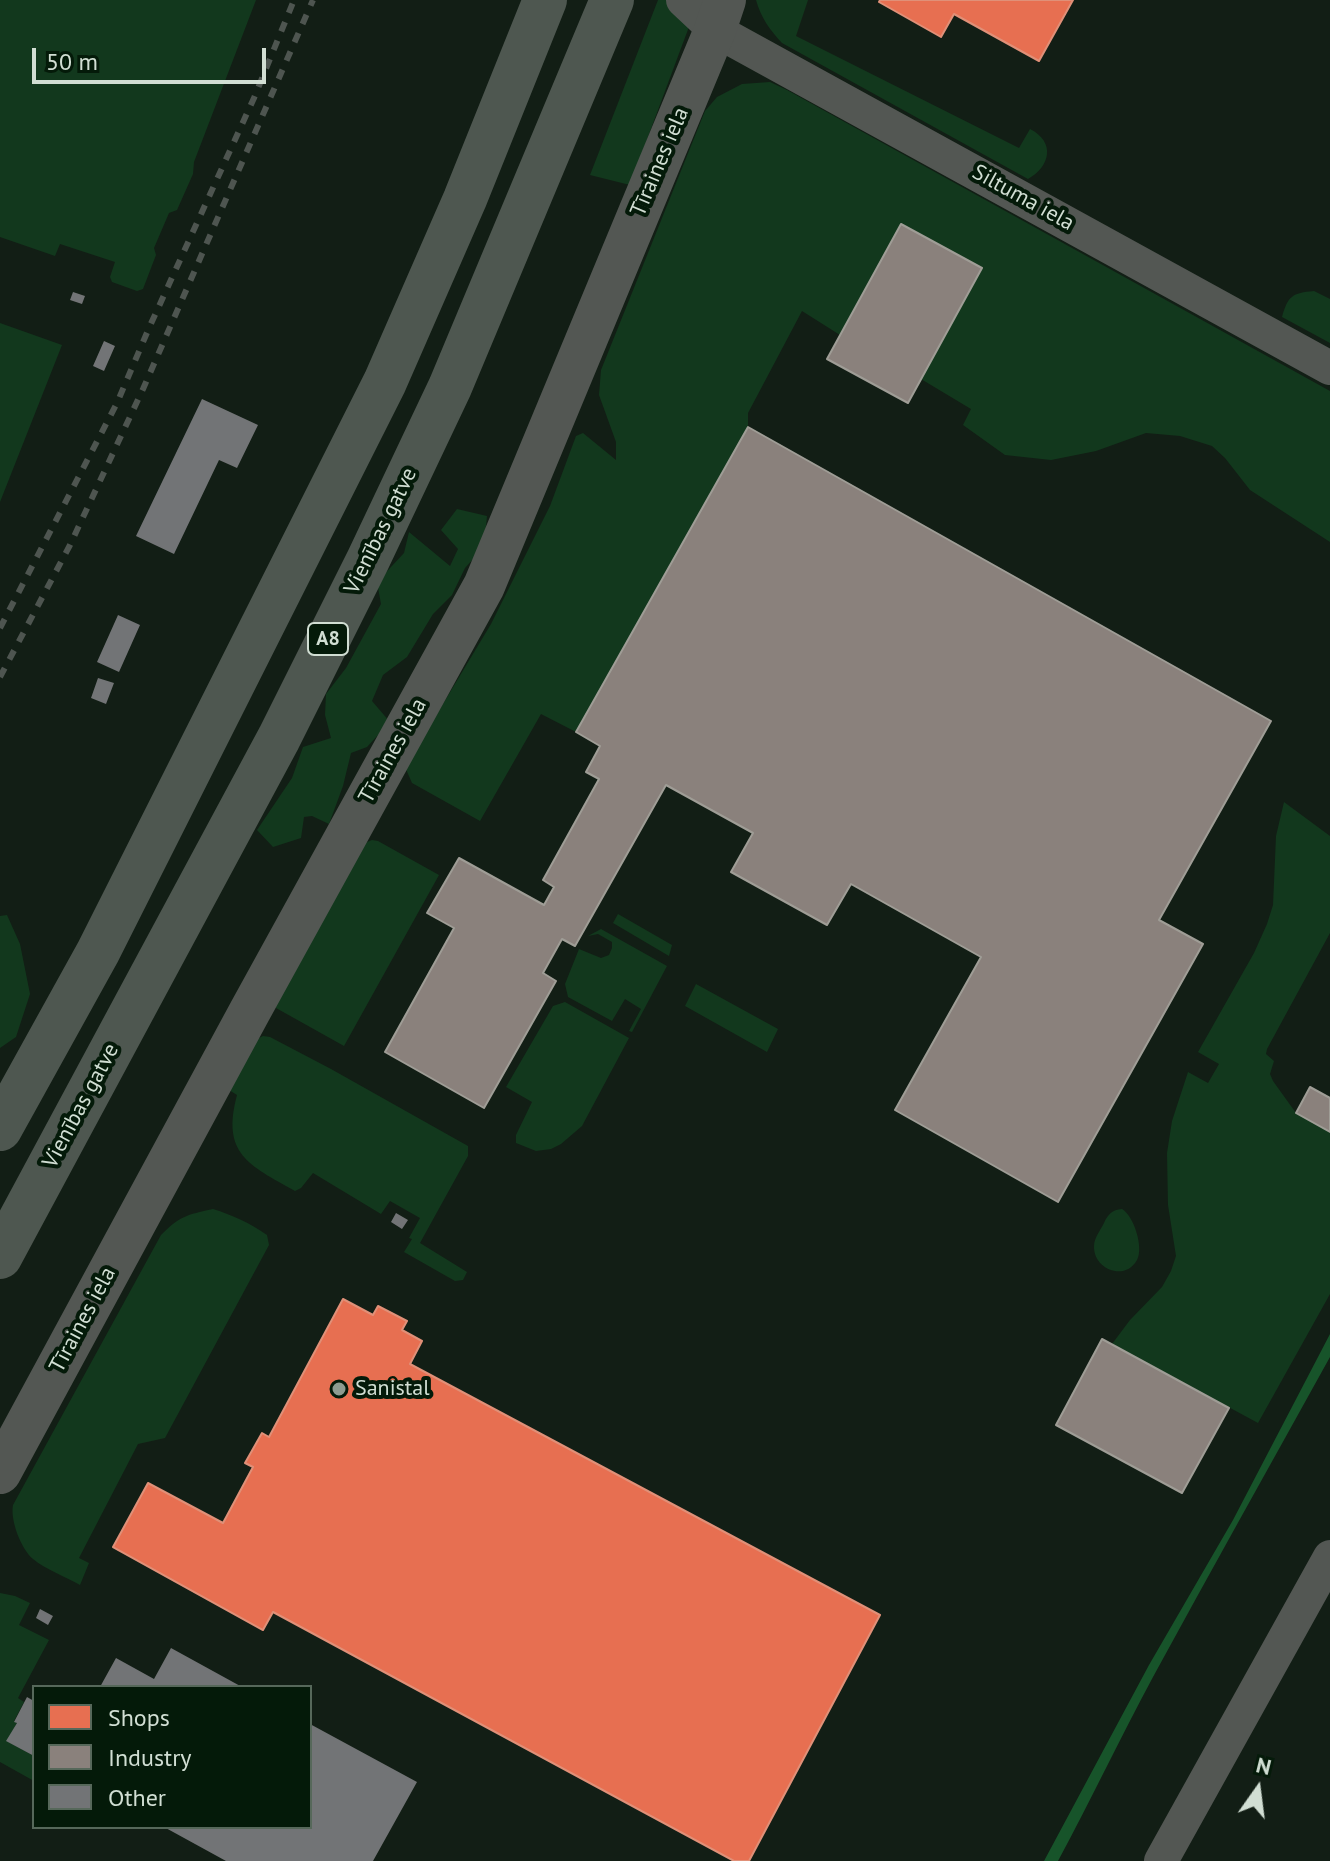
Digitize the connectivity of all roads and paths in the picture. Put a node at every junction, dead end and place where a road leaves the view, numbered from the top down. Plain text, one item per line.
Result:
1 (545, 0) edge
2 (612, 0) edge
3 (683, 0) edge
4 (720, 15) edge
5 (1330, 368) edge
6 (0, 1129) edge
7 (0, 1257) edge
8 (0, 1473) edge
9 (1330, 1557) edge
10 (1161, 1861) edge

1 - 6 highway
2 - 7 highway, Vienības gatve / A8
3 - 4 street, Siltuma iela
4 - 5 street, Siltuma iela
4 - 8 street, Tīraines iela
9 - 10 street

